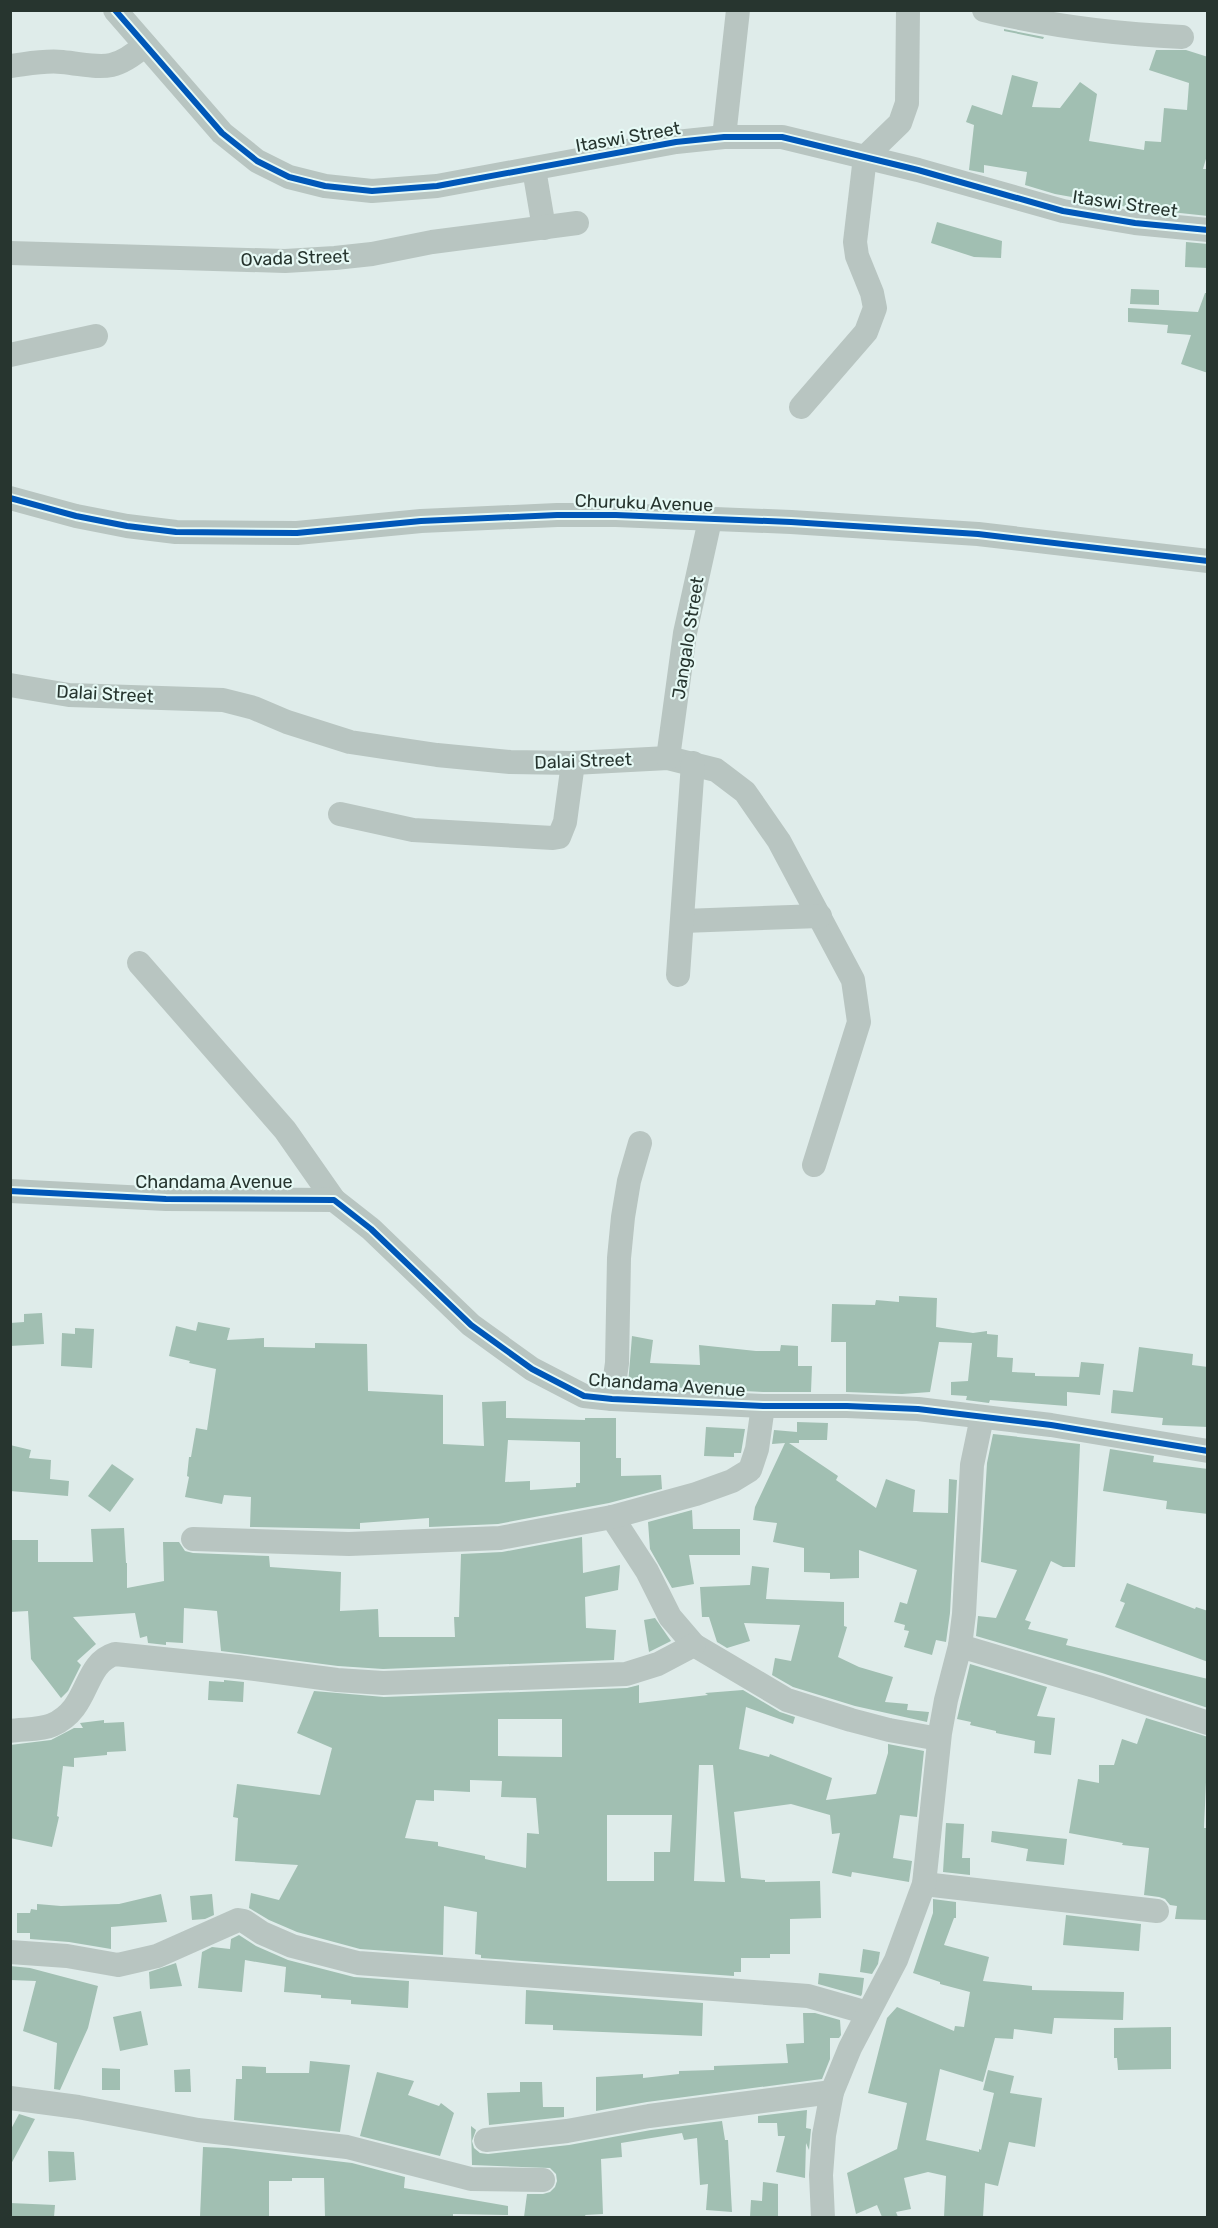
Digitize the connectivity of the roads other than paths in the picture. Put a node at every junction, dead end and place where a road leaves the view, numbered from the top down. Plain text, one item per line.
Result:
1 (115, 10) edge
2 (738, 10) edge
3 (908, 10) edge
4 (984, 10) edge
5 (1182, 37) dead end
6 (145, 45) junction
7 (10, 66) edge
8 (724, 137) junction
9 (865, 157) junction
10 (534, 169) junction
11 (577, 224) dead end
12 (544, 228) junction
13 (1208, 230) edge
14 (10, 253) edge
15 (96, 336) dead end
16 (10, 355) edge
17 (801, 407) dead end
18 (10, 498) edge
19 (710, 520) junction
20 (1208, 561) edge
21 (10, 685) edge
22 (668, 758) junction
23 (573, 763) junction
24 (693, 763) junction
25 (340, 814) dead end
26 (820, 916) junction
27 (683, 921) junction
28 (139, 963) dead end
29 (678, 975) dead end
30 (640, 1143) dead end
31 (814, 1165) dead end
32 (10, 1191) edge
33 (334, 1200) junction
34 (612, 1399) junction
35 (763, 1406) junction
36 (982, 1417) junction
37 (1208, 1451) edge
38 (612, 1517) junction
39 (193, 1539) dead end
40 (694, 1645) junction
41 (960, 1646) junction
42 (1208, 1724) edge
43 (10, 1731) edge
44 (939, 1739) junction
45 (924, 1884) junction
46 (1157, 1911) dead end
47 (10, 1952) edge
48 (868, 2013) junction
49 (832, 2092) junction
50 (10, 2098) edge
51 (486, 2140) dead end
52 (543, 2180) dead end
53 (823, 2217) edge

1 - 6 street, Itaswi Street
2 - 8 street
3 - 9 street
4 - 5 street
6 - 7 street
6 - 10 street, Itaswi Street
8 - 9 street, Itaswi Street
8 - 10 street, Itaswi Street
9 - 13 street, Itaswi Street
9 - 17 street
10 - 12 street
11 - 12 street, Ovada Street
12 - 14 street, Ovada Street
15 - 16 street
18 - 19 street, Churuku Avenue
19 - 20 street, Churuku Avenue
19 - 22 street, Jangalo Street
21 - 23 street, Dalai Street
22 - 23 street, Dalai Street
22 - 24 street, Dalai Street
23 - 25 street
24 - 26 street, Dalai Street
24 - 27 street
26 - 27 street
26 - 31 street, Dalai Street
27 - 29 street
28 - 33 street
30 - 34 street
32 - 33 street, Chandama Avenue
33 - 34 street, Chandama Avenue
34 - 35 street, Chandama Avenue
35 - 36 street, Chandama Avenue
35 - 38 street
36 - 37 street, Chandama Avenue
36 - 41 street
38 - 39 street
38 - 40 street
40 - 43 street
40 - 44 street
41 - 42 street
41 - 44 street
44 - 45 street
45 - 46 street
45 - 48 street
47 - 48 street
48 - 49 street
49 - 51 street
49 - 53 street
50 - 52 street

